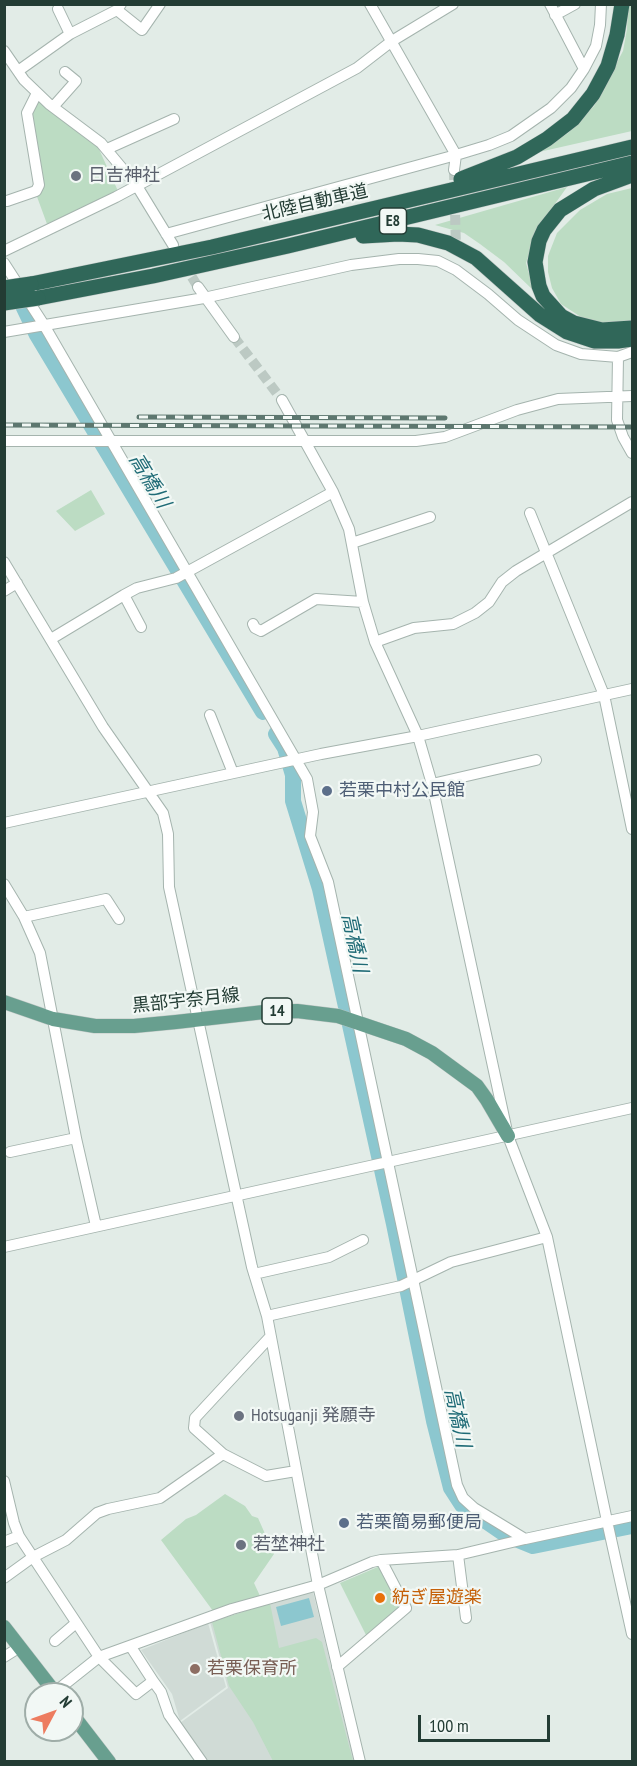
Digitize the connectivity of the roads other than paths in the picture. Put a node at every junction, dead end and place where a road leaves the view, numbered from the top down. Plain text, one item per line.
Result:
1 (160, 4) edge
2 (370, 4) edge
3 (453, 4) edge
4 (575, 4) edge
5 (600, 4) edge
6 (622, 4) edge
7 (119, 7) edge
8 (58, 9) dead end
9 (553, 10) edge
10 (70, 34) junction
11 (392, 41) junction
12 (4, 51) edge
13 (584, 69) junction
14 (18, 71) junction
15 (65, 72) dead end
16 (37, 93) junction
17 (53, 107) junction
18 (174, 119) dead end
19 (633, 147) edge
20 (106, 149) junction
21 (456, 155) junction
22 (633, 163) edge
23 (454, 170) tunnel mouth
24 (633, 175) edge
25 (137, 186) junction
26 (7, 201) dead end
27 (283, 231) junction
28 (166, 234) junction
29 (173, 245) dead end
30 (4, 251) edge
31 (456, 255) tunnel mouth
32 (4, 263) edge
33 (456, 270) junction
34 (153, 276) junction
35 (198, 287) tunnel mouth
36 (4, 288) edge
37 (34, 291) junction
38 (204, 298) junction
39 (4, 303) edge
40 (44, 325) junction
41 (633, 328) edge
42 (4, 332) edge
43 (234, 337) tunnel mouth
44 (633, 339) edge
45 (633, 352) edge
46 (618, 357) junction
47 (619, 396) junction
48 (633, 396) edge
49 (282, 400) tunnel mouth
50 (4, 441) edge
51 (111, 442) junction
52 (306, 442) junction
53 (633, 453) edge
54 (333, 492) junction
55 (633, 502) edge
56 (530, 513) dead end
57 (430, 517) dead end
58 (352, 543) junction
59 (546, 554) junction
60 (4, 562) edge
61 (188, 572) junction
62 (17, 583) junction
63 (4, 591) edge
64 (124, 596) junction
65 (363, 602) junction
66 (254, 624) dead end
67 (141, 627) dead end
68 (51, 639) junction
69 (375, 642) junction
70 (633, 689) edge
71 (604, 695) junction
72 (210, 715) dead end
73 (418, 736) junction
74 (297, 759) junction
75 (536, 760) dead end
76 (233, 774) junction
77 (432, 784) junction
78 (149, 792) junction
79 (630, 805) edge
80 (4, 823) edge
81 (633, 830) edge
82 (4, 884) edge
83 (24, 917) junction
84 (119, 919) dead end
85 (4, 1002) edge
86 (53, 1019) junction
87 (198, 1020) junction
88 (358, 1022) junction
89 (633, 1108) edge
90 (508, 1136) junction
91 (76, 1138) junction
92 (10, 1152) dead end
93 (387, 1162) junction
94 (236, 1196) junction
95 (96, 1227) junction
96 (547, 1237) junction
97 (363, 1240) dead end
98 (4, 1247) edge
99 (254, 1274) junction
100 (413, 1280) junction
101 (267, 1316) junction
102 (270, 1337) junction
103 (223, 1454) junction
104 (296, 1471) junction
105 (4, 1481) edge
106 (6, 1495) edge
107 (633, 1516) edge
108 (607, 1521) junction
109 (19, 1536) junction
110 (525, 1539) junction
111 (4, 1542) edge
112 (458, 1556) junction
113 (33, 1557) junction
114 (381, 1560) junction
115 (4, 1578) edge
116 (318, 1585) junction
117 (466, 1618) dead end
118 (76, 1623) junction
119 (4, 1627) edge
120 (633, 1634) edge
121 (55, 1641) dead end
122 (20, 1647) junction
123 (131, 1647) junction
124 (4, 1657) edge
125 (99, 1657) junction
126 (337, 1667) junction
127 (153, 1681) junction
128 (47, 1682) edge
129 (69, 1682) edge
130 (84, 1729) edge
131 (109, 1761) edge
132 (202, 1761) edge
133 (360, 1761) edge

1 - 7 street
2 - 11 street
3 - 11 street
4 - 9 street
5 - 13 street
6 - 27 highway
7 - 10 street
8 - 10 street
9 - 13 street
10 - 14 street
11 - 21 street
11 - 25 street
12 - 14 street
13 - 21 street
14 - 16 street
15 - 17 street
16 - 17 street
16 - 26 street
17 - 20 street
18 - 20 street
19 - 27 highway, 北陸自動車道 / E8
20 - 25 street
21 - 23 street
21 - 28 street
22 - 34 highway, 北陸自動車道 / E8
24 - 41 highway
25 - 28 street
25 - 30 street
27 - 37 highway, 北陸自動車道 / E8
28 - 29 street
31 - 33 street
32 - 40 street
33 - 38 street
33 - 46 street
34 - 37 highway, 北陸自動車道 / E8
34 - 44 highway
35 - 38 street
36 - 37 highway, 北陸自動車道 / E8, bridge
37 - 39 highway, 北陸自動車道 / E8, bridge
38 - 40 street
38 - 43 street
40 - 42 street
40 - 51 street
45 - 46 street
46 - 47 street
47 - 48 street
47 - 52 street
47 - 53 street
49 - 52 street
50 - 51 street
51 - 52 street
51 - 61 street
52 - 54 street
54 - 58 street
54 - 61 street
55 - 59 street
56 - 59 street
57 - 58 street
58 - 65 street
59 - 69 street
59 - 71 street
60 - 62 street
61 - 64 street
61 - 74 street
62 - 63 street
62 - 68 street
64 - 67 street
64 - 68 street
65 - 66 street
65 - 69 street
68 - 78 street
69 - 73 street
70 - 71 street
71 - 73 street
71 - 79 street
72 - 76 street
73 - 74 street
73 - 77 street
74 - 76 street
74 - 88 street
75 - 77 street
76 - 78 street
77 - 90 street
78 - 80 street
78 - 87 street
79 - 81 street
82 - 83 street
83 - 84 street
83 - 86 street
85 - 86 main road, 黒部宇奈月線 / 14
86 - 87 main road, 黒部宇奈月線 / 14
86 - 91 street
87 - 88 main road, 黒部宇奈月線 / 14
87 - 94 street
88 - 90 main road, 黒部宇奈月線 / 14
88 - 93 street
89 - 90 street
90 - 93 street
90 - 96 street
91 - 92 street
91 - 95 street
93 - 94 street
93 - 100 street
94 - 95 street
94 - 99 street
95 - 98 street
96 - 100 street
96 - 108 street
97 - 99 street
99 - 101 street
100 - 101 street
100 - 110 street
101 - 102 street
102 - 103 street
102 - 104 street
103 - 104 street
103 - 113 street
104 - 116 street
105 - 106 street
106 - 109 street
107 - 108 street
108 - 110 street
108 - 120 street
109 - 111 street
109 - 113 street
110 - 112 street
112 - 114 street
112 - 117 street
113 - 115 street
113 - 118 street
114 - 116 street
114 - 126 street
116 - 123 street
116 - 126 street
118 - 121 street
118 - 125 street
119 - 122 main road
122 - 124 street
122 - 128 main road
123 - 125 street
123 - 127 street
125 - 127 street
125 - 129 street
126 - 133 street
127 - 132 street
130 - 131 main road

